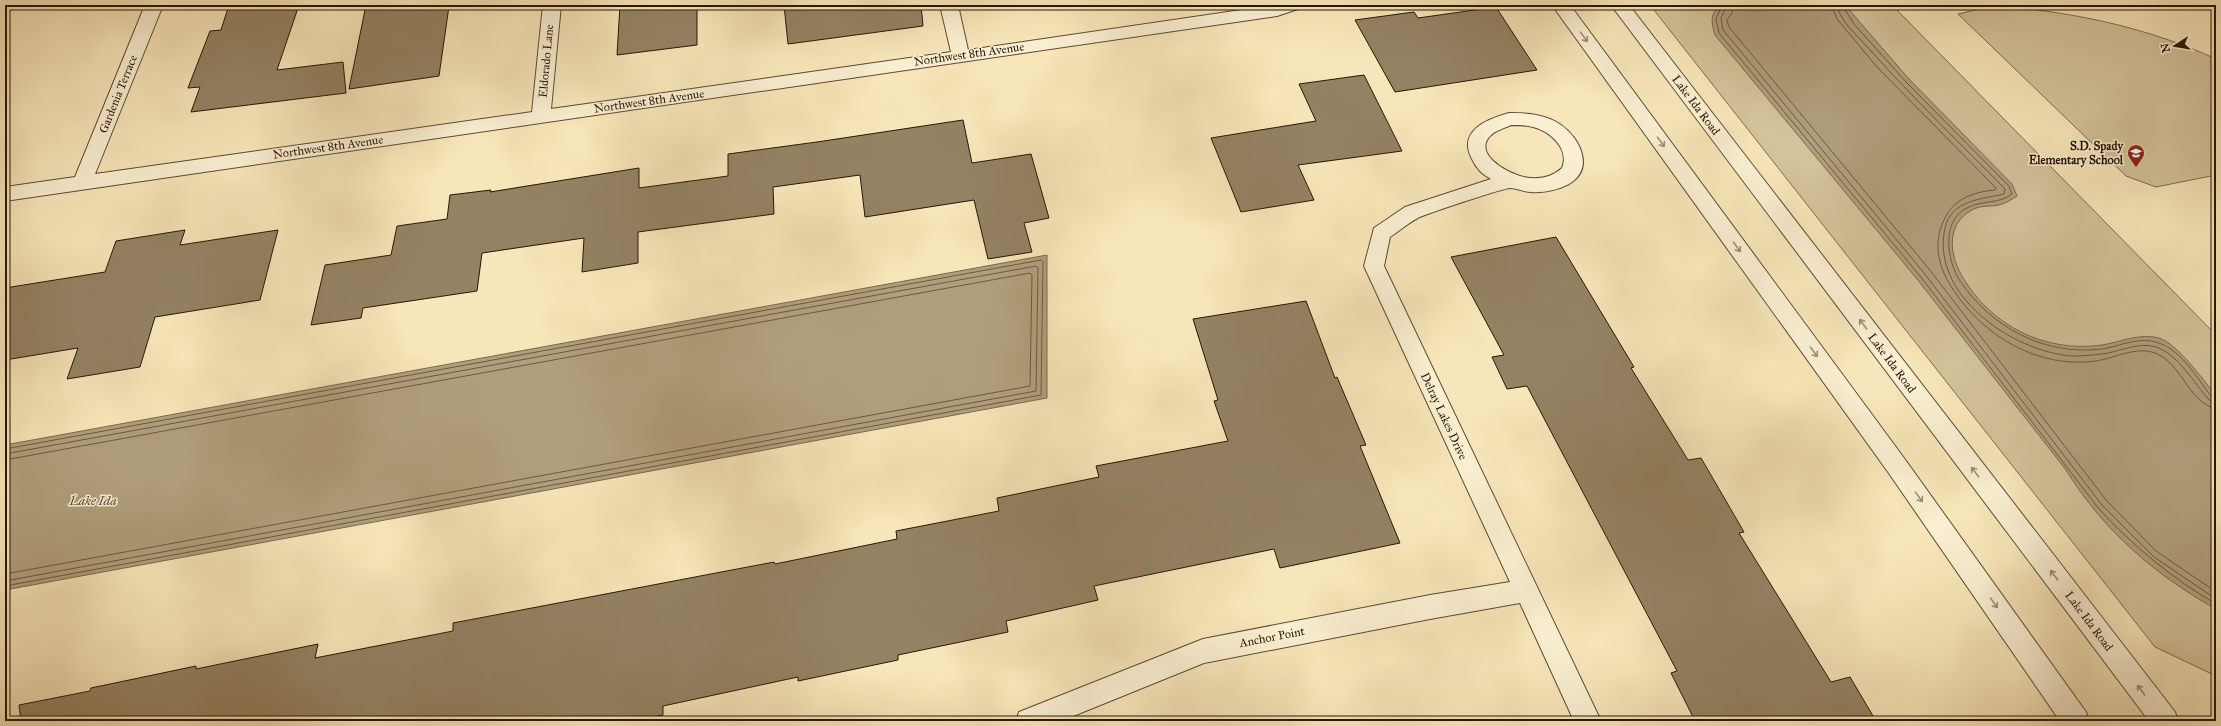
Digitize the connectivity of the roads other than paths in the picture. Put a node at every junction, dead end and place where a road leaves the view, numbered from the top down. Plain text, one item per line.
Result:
1 (154, 5) edge
2 (552, 5) edge
3 (949, 5) edge
4 (1292, 5) edge
5 (1561, 5) edge
6 (1620, 5) edge
7 (960, 56) junction
8 (541, 116) junction
9 (1508, 181) junction
10 (82, 183) junction
11 (5, 194) edge
12 (1526, 591) junction
13 (1029, 721) edge
14 (1588, 721) edge
15 (2076, 721) edge
16 (2165, 721) edge

1 - 10 street, Gardenia Terrace
2 - 8 street, Eldorado Lane
3 - 7 street
4 - 7 street, Northwest 8th Avenue
5 -> 15 street
16 -> 6 street, Lake Ida Road
7 - 8 street, Northwest 8th Avenue
8 - 10 street, Northwest 8th Avenue
9 - 9 street
9 - 12 street, Delray Lakes Drive
10 - 11 street, Northwest 8th Avenue
12 - 13 street, Anchor Point
12 - 14 street, Delray Lakes Drive

